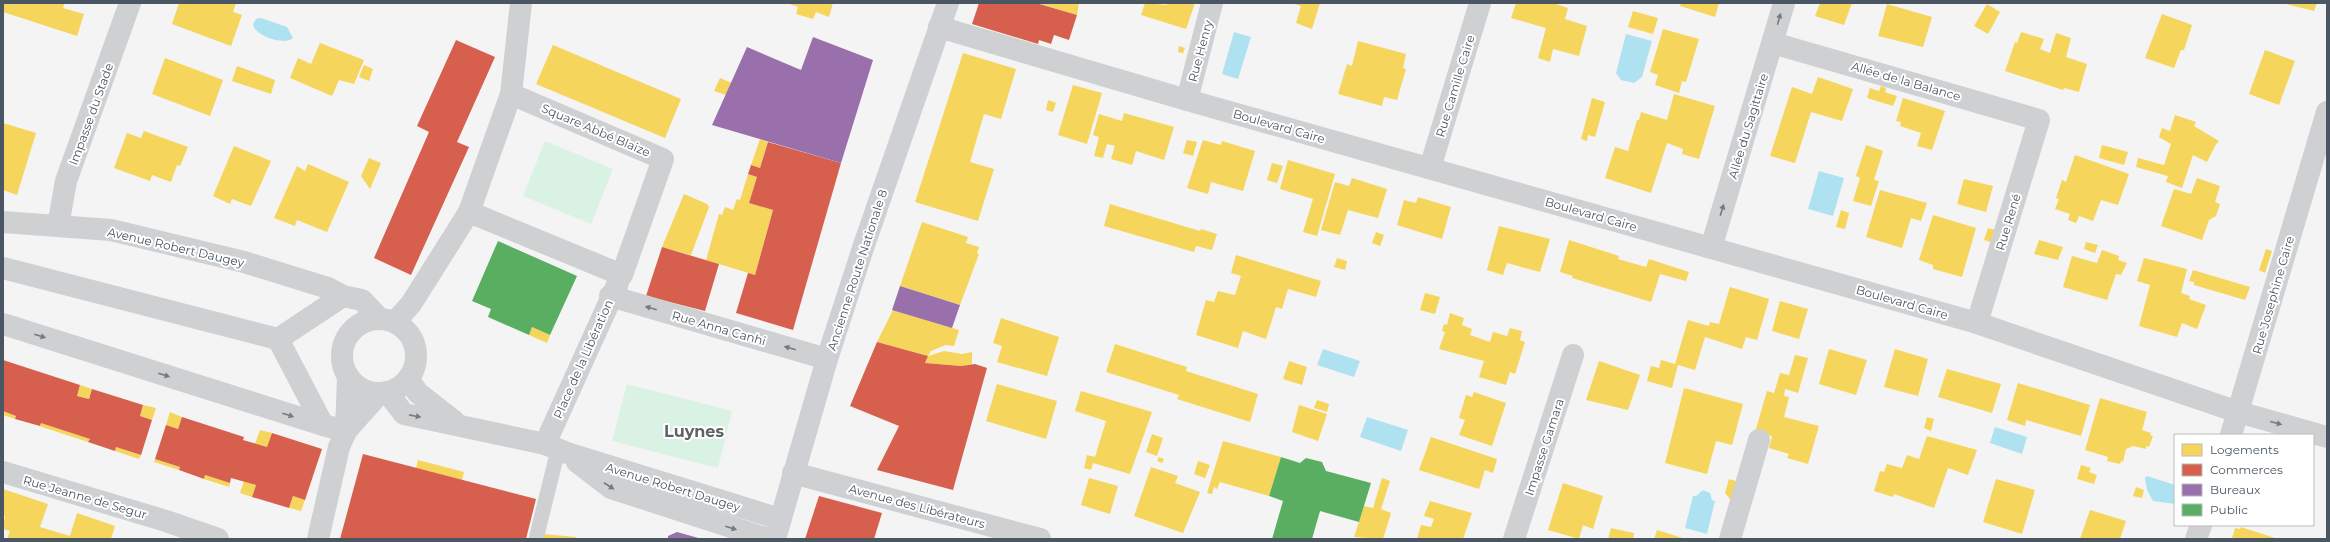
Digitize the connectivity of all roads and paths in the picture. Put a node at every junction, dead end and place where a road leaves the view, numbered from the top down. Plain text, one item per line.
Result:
1 (130, 3) edge
2 (521, 3) edge
3 (948, 3) edge
4 (1212, 3) edge
5 (1480, 3) edge
6 (1784, 3) edge
7 (939, 27) junction
8 (1773, 43) junction
9 (511, 94) junction
10 (1187, 100) junction
11 (2327, 112) edge
12 (2039, 120) joint
13 (2320, 157) edge
14 (1430, 168) junction
15 (469, 212) junction
16 (3, 222) edge
17 (58, 226) junction
18 (1711, 248) junction
19 (3, 268) edge
20 (622, 275) junction
21 (343, 296) junction
22 (610, 296) junction
23 (412, 304) junction
24 (388, 320) junction
25 (1976, 323) junction
26 (3, 324) edge
27 (347, 336) junction
28 (278, 339) junction
29 (412, 339) junction
30 (1573, 355) dead end
31 (827, 359) junction
32 (348, 376) junction
33 (408, 379) junction
34 (384, 392) junction
35 (2238, 412) junction
36 (456, 423) junction
37 (322, 426) junction
38 (346, 431) junction
39 (2231, 434) edge
40 (2327, 437) edge
41 (1759, 440) dead end
42 (557, 449) junction
43 (3, 472) edge
44 (793, 473) junction
45 (2201, 526) edge
46 (777, 529) edge
47 (163, 530) edge
48 (218, 539) edge
49 (318, 539) edge
50 (536, 539) edge
51 (768, 539) edge
52 (1040, 539) edge
53 (1514, 539) edge
54 (1730, 539) edge
55 (2196, 539) edge

1 - 17 street, Impasse du Stade
2 - 9 street
3 - 7 main road, Ancienne Route Nationale 8
4 - 10 street, Rue Henry
5 - 14 street, Rue Camille Caire
8 -> 6 street, Allée du Sagittaire
7 - 10 street, Boulevard Caire
7 - 31 main road, Ancienne Route Nationale 8
8 - 12 street, Allée de la Balance
18 -> 8 street, Allée du Sagittaire
9 - 15 street
9 - 20 street, Square Abbé Blaize
10 - 14 street, Boulevard Caire
11 - 13 street, Rue Josephine Caire
12 - 25 street, Rue René
13 - 35 street, Rue Josephine Caire
14 - 18 street, Boulevard Caire
15 - 20 street
15 - 23 street
16 - 17 street, Avenue Robert Daugey
17 - 21 street, Avenue Robert Daugey
18 - 25 street, Boulevard Caire
19 - 28 street
20 - 22 street, Place de la Libération
21 - 24 street, Avenue Robert Daugey
21 - 27 street
21 - 28 street
31 -> 22 street, Rue Anna Canhi
22 - 42 street, Place de la Libération
23 - 24 street
23 - 29 street
24 - 27 street
24 - 29 street
25 - 35 street, Boulevard Caire
26 -> 37 street
27 - 32 street
28 - 37 street
29 - 33 street
30 - 53 street, Impasse Gamara
31 - 44 main road, Ancienne Route Nationale 8
32 - 34 street
32 - 38 street
33 - 34 street
33 - 36 street, Avenue Robert Daugey
34 -> 36 street, Avenue Robert Daugey
34 - 38 street
35 - 39 street, Rue Josephine Caire
35 -> 40 street, Boulevard Caire
36 - 42 street, Avenue Robert Daugey
37 - 38 street
38 - 49 street
41 - 54 street
42 - 46 street, Avenue Robert Daugey
42 - 50 lane
42 -> 51 street, Avenue Robert Daugey
43 - 47 street, Rue Jeanne de Segur
44 - 46 main road, Ancienne Route Nationale 8
44 - 52 street, Avenue des Libérateurs
45 - 55 street
47 - 48 street, Rue Jeanne de Segur

